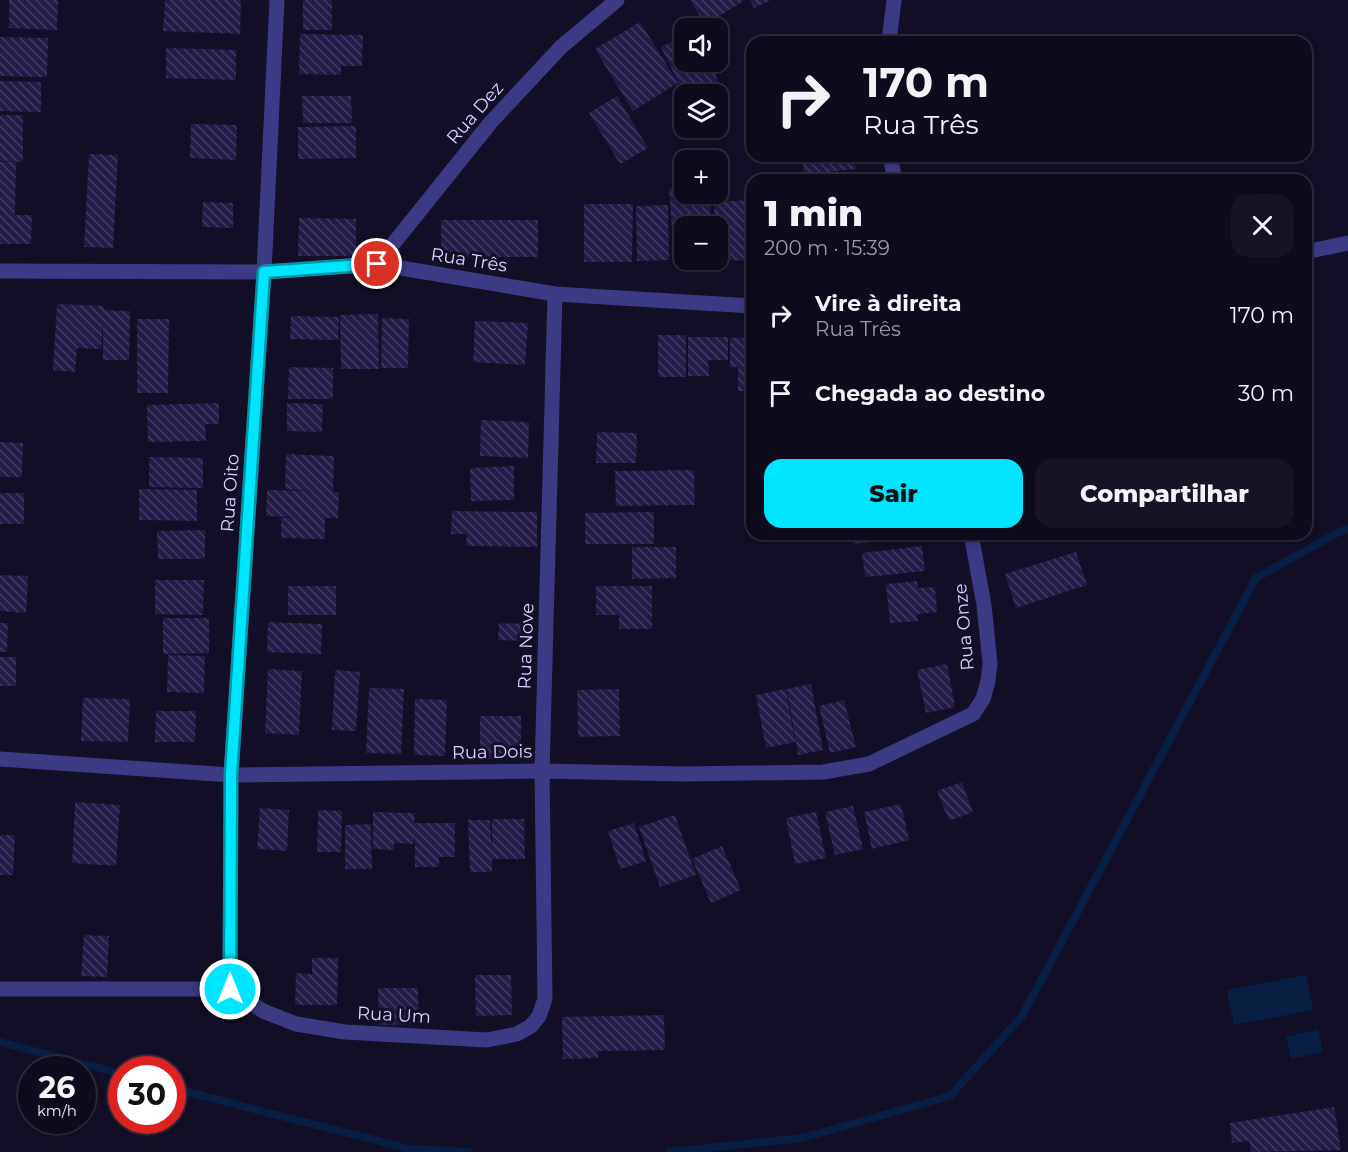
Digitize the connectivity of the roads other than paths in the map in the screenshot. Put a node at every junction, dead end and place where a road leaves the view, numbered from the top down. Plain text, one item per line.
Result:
1 (277, 0) edge
2 (617, 0) edge
3 (894, 0) edge
4 (890, 36) edge
5 (1348, 243) edge
6 (1312, 251) edge
7 (377, 264) junction
8 (0, 271) edge
9 (264, 272) junction
10 (555, 294) junction
11 (746, 306) edge
12 (972, 540) edge
13 (973, 714) joint
14 (0, 759) edge
15 (542, 771) junction
16 (231, 775) junction
17 (0, 989) edge
18 (230, 989) junction
19 (545, 999) joint

1 - 9 street, Rua Oito
2 - 7 street, Rua Dez
3 - 4 street
5 - 6 street
7 - 9 street, Rua Três
7 - 10 street, Rua Três
8 - 9 street, Rua Três
9 - 16 street, Rua Oito
10 - 11 street, Rua Três
10 - 15 street, Rua Nove
12 - 13 street, Rua Onze
13 - 15 street, Rua Dois
14 - 16 street, Rua Dois
15 - 16 street, Rua Dois
15 - 19 street, Rua Nove
16 - 18 street, Rua Oito
17 - 18 street
18 - 19 street, Rua Um

